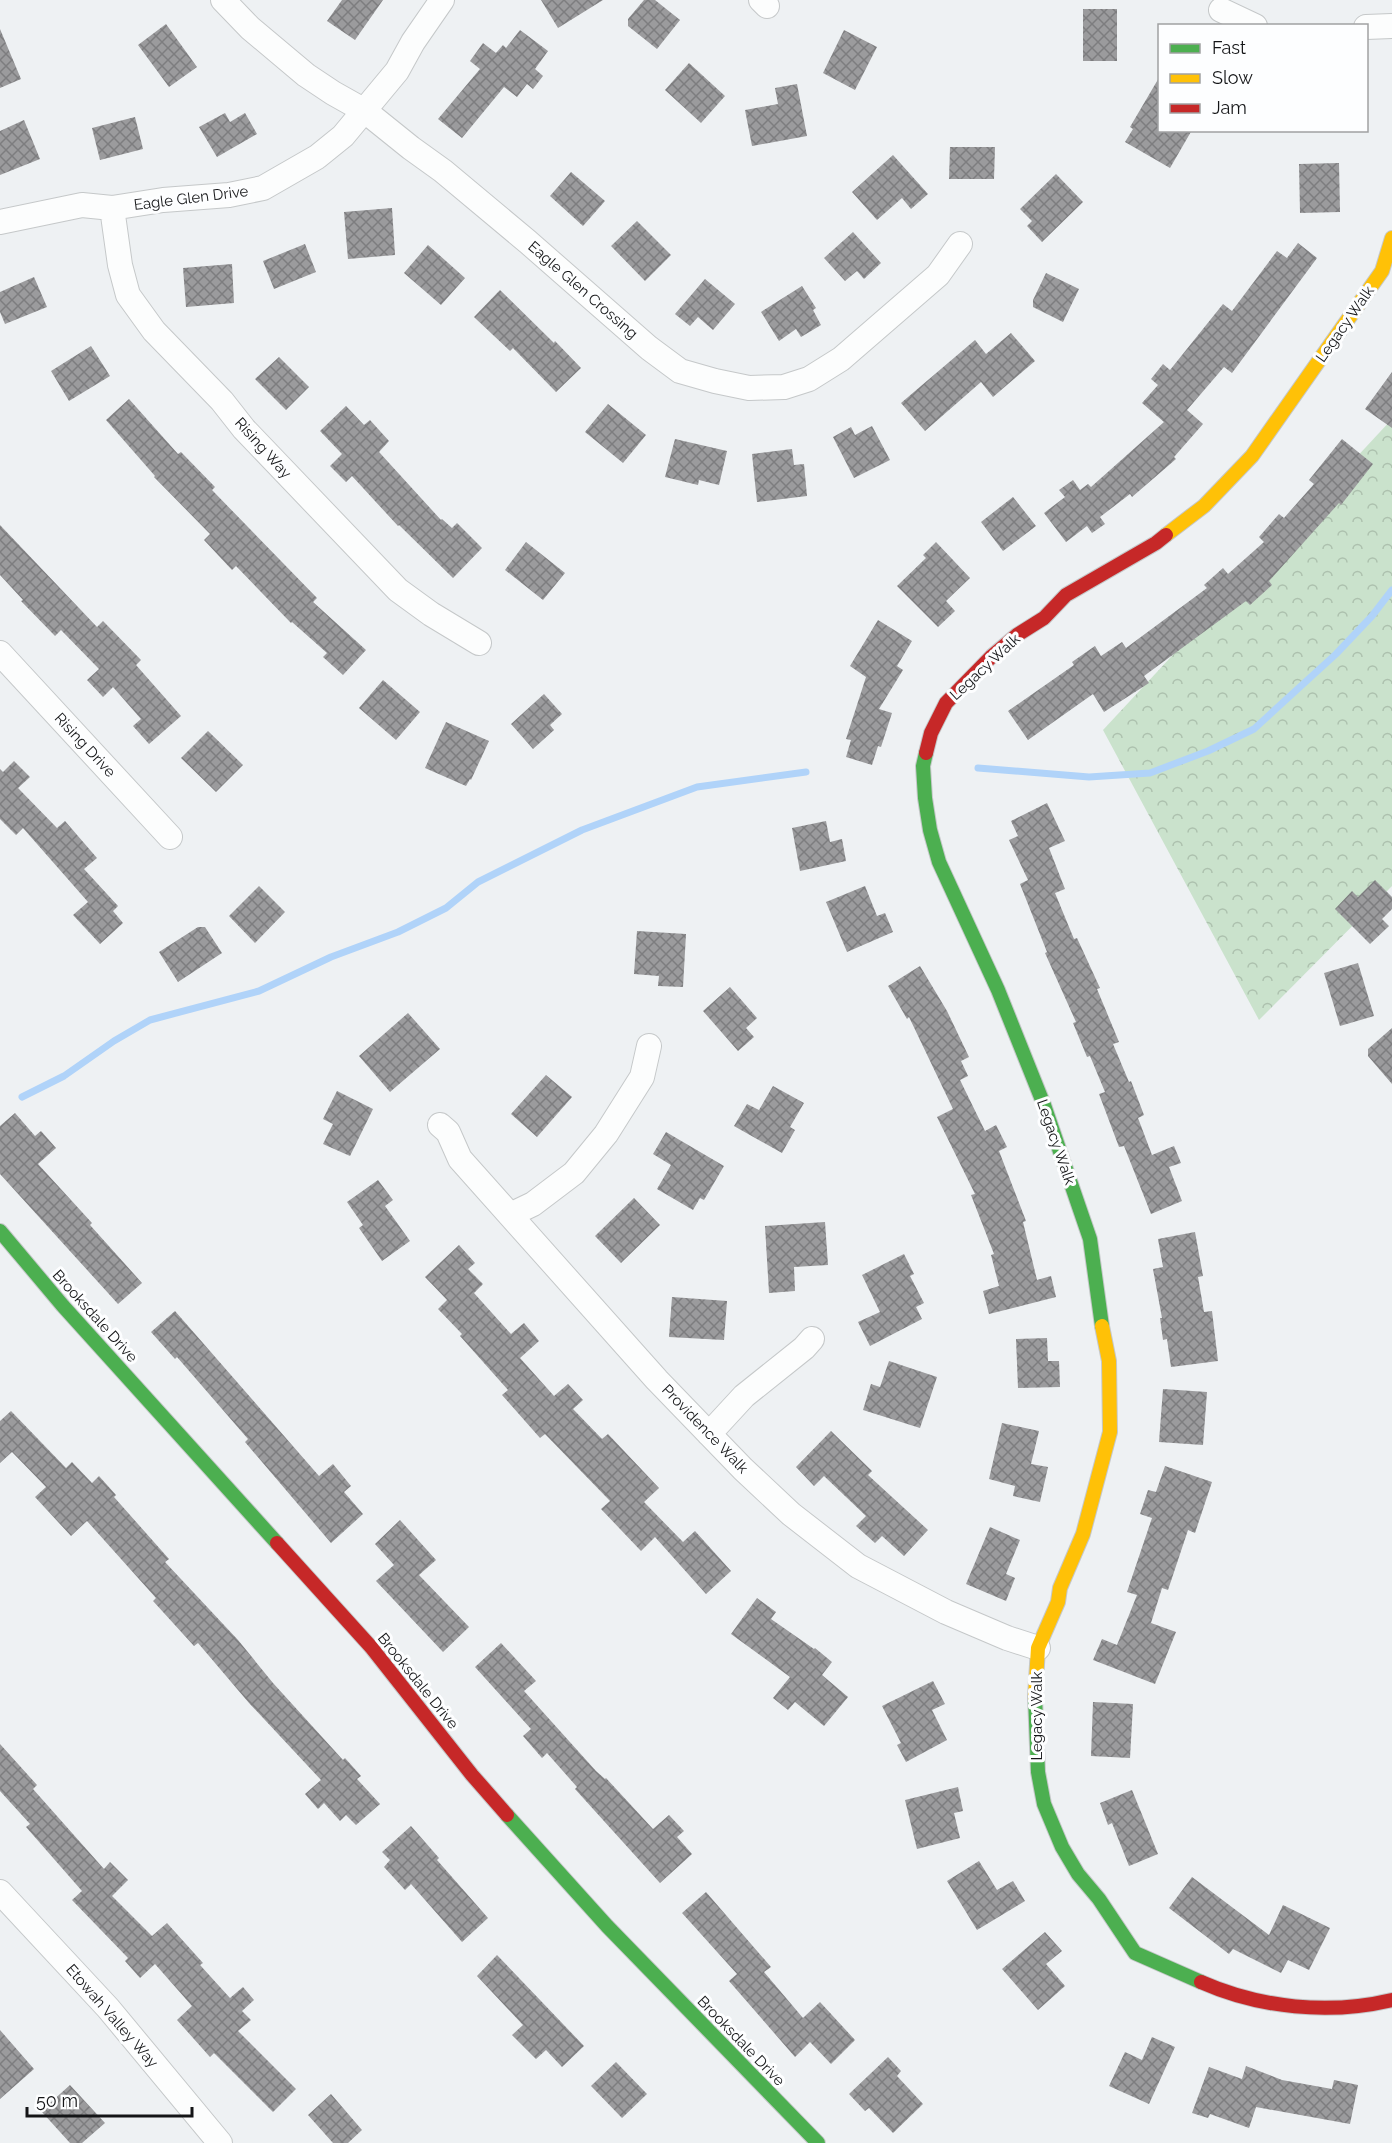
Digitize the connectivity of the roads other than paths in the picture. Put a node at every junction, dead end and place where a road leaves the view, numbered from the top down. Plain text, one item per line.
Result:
1 (224, 0) edge
2 (441, 0) edge
3 (1221, 10) dead end
4 (1251, 24) edge
5 (1392, 26) edge
6 (1368, 27) edge
7 (365, 111) junction
8 (112, 208) junction
9 (0, 222) edge
10 (1392, 238) edge
11 (960, 244) dead end
12 (478, 644) dead end
13 (0, 653) edge
14 (170, 837) dead end
15 (649, 1046) dead end
16 (440, 1125) dead end
17 (510, 1215) junction
18 (0, 1231) edge
19 (812, 1339) dead end
20 (709, 1434) junction
21 (1038, 1648) junction
22 (0, 1892) edge
23 (1392, 2000) edge
24 (220, 2143) edge
25 (818, 2143) edge

1 - 7 street, Eagle Glen Crossing
2 - 7 street, Eagle Glen Drive
3 - 4 street
5 - 6 street
7 - 8 street, Eagle Glen Drive
7 - 11 street, Eagle Glen Crossing
8 - 9 street, Eagle Glen Drive
8 - 12 street, Rising Way
10 - 21 street, Legacy Walk
13 - 14 street, Rising Drive
15 - 17 street
16 - 17 street, Providence Walk
17 - 20 street, Providence Walk
18 - 25 street, Brooksdale Drive
19 - 20 street
20 - 21 street, Providence Walk
21 - 23 street, Legacy Walk
22 - 24 street, Etowah Valley Way

